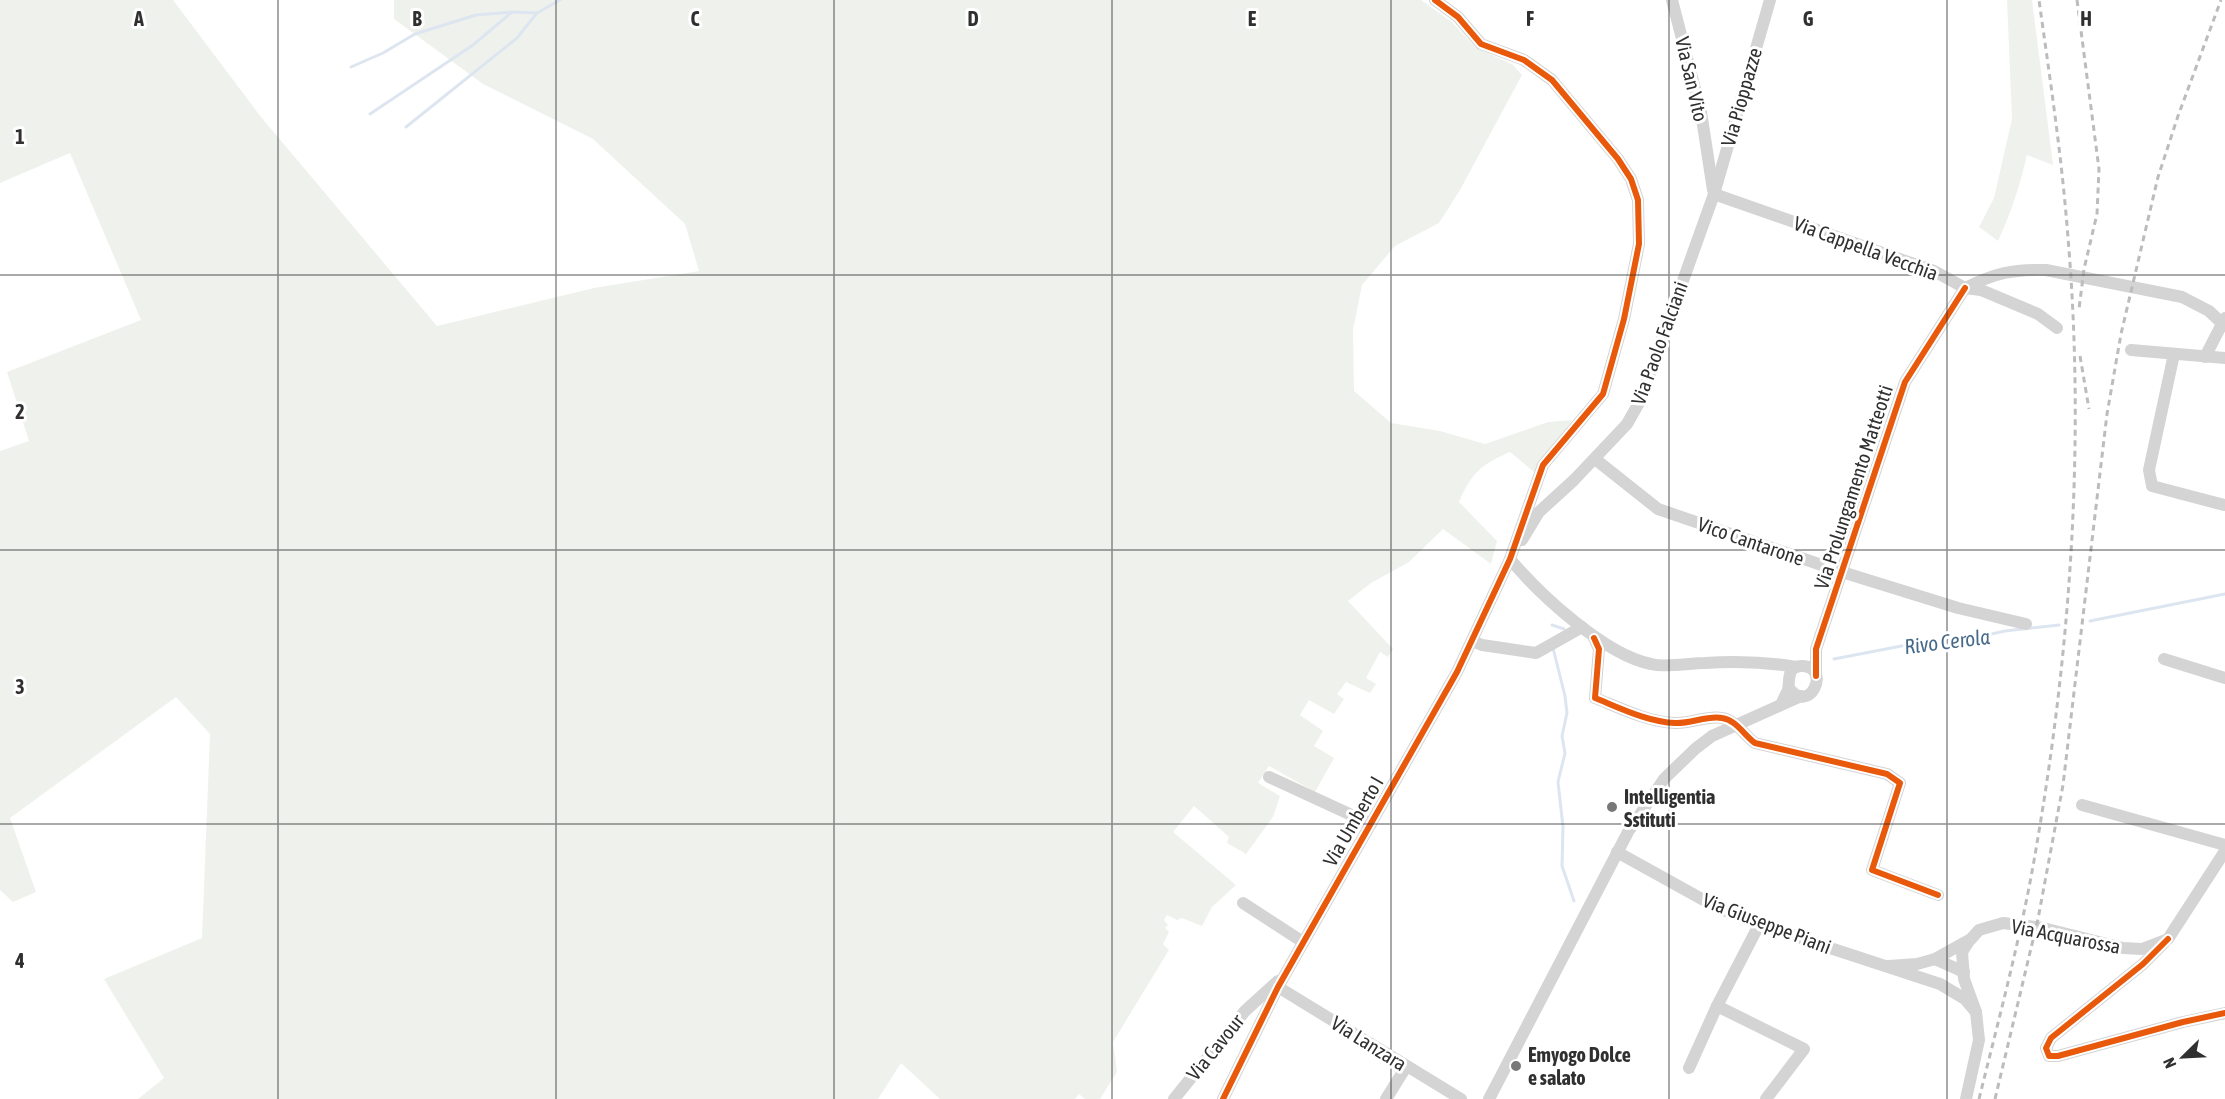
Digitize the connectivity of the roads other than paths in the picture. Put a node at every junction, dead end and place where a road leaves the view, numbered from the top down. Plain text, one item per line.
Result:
1 (1436, 0) edge
2 (1672, 0) edge
3 (1770, 0) edge
4 (1714, 194) junction
5 (1965, 288) junction
6 (2224, 323) edge
7 (2057, 328) dead end
8 (2131, 350) dead end
9 (2174, 354) junction
10 (2205, 357) junction
11 (2225, 358) edge
12 (1594, 459) junction
13 (2224, 505) edge
14 (1510, 559) junction
15 (1842, 572) junction
16 (2026, 624) dead end
17 (1582, 627) junction
18 (1594, 638) junction
19 (1472, 641) junction
20 (1816, 649) junction
21 (2164, 659) dead end
22 (1777, 664) junction
23 (1799, 667) junction
24 (1816, 676) junction
25 (2225, 678) edge
26 (1788, 685) junction
27 (1800, 696) junction
28 (1782, 704) junction
29 (1738, 725) junction
30 (1269, 777) dead end
31 (2082, 805) dead end
32 (1371, 824) junction
33 (2225, 845) edge
34 (2225, 851) edge
35 (1617, 852) junction
36 (1938, 896) dead end
37 (1243, 903) dead end
38 (1760, 923) junction
39 (1971, 939) junction
40 (2168, 939) junction
41 (1303, 942) junction
42 (1935, 959) junction
43 (1889, 966) junction
44 (1964, 972) junction
45 (1286, 973) junction
46 (1940, 984) junction
47 (1278, 987) junction
48 (1717, 1006) junction
49 (1976, 1012) junction
50 (2225, 1013) edge
51 (1406, 1067) junction
52 (1689, 1068) dead end
53 (1174, 1099) edge
54 (1223, 1099) edge
55 (1386, 1099) edge
56 (1461, 1099) edge
57 (1489, 1099) edge
58 (1766, 1099) edge
59 (1966, 1099) edge

1 - 14 street
2 - 4 street, Via San Vito
3 - 4 street, Via Pioppazze
4 - 5 street, Via Cappella Vecchia
4 - 12 street, Via Paolo Falciani
5 - 6 street
5 - 7 street, Via Cappella Vecchia
5 - 15 street, Via Prolungamento Matteotti
6 - 10 street
8 - 9 street
9 - 10 street
9 - 13 street
10 - 11 street
12 - 14 street, Via Paolo Falciani
12 - 15 street, Vico Cantarone
14 - 17 street
14 - 19 street, Via Umberto I
15 - 16 street, Vico Cantarone
15 - 20 street, Via Prolungamento Matteotti
17 - 18 street
17 - 19 street
18 - 22 street
18 - 29 street
19 - 32 street, Via Umberto I
20 - 23 street, Via Prolungamento Matteotti
20 - 24 street, Via Prolungamento Matteotti
21 - 25 street
22 - 23 street
22 - 26 street
23 - 24 street
23 - 26 street, Via Prolungamento Matteotti
24 - 27 street
26 - 27 street
26 - 28 street, Via Prolungamento Matteotti
27 - 28 street
28 - 29 street
29 - 35 street
29 - 36 street
30 - 32 street
31 - 33 street
32 - 41 street, Via Umberto I
34 - 40 street
35 - 38 street, Via Giuseppe Piani
35 - 57 street
37 - 41 street
38 - 43 street, Via Giuseppe Piani
38 - 48 street
39 - 40 street, Via Acquarossa
39 - 42 street, Via Acquarossa
39 - 44 street
40 - 50 street
41 - 45 street, Via Umberto I
42 - 43 street, Via Acquarossa
42 - 44 street
43 - 46 street, Via Giuseppe Piani
44 - 46 street
44 - 49 street
45 - 47 street, Via Umberto I
45 - 53 street, Via Cavour
46 - 49 street, Via Giuseppe Piani
47 - 51 street, Via Lanzara
47 - 54 street, Via Umberto I
48 - 52 street
48 - 58 street
49 - 59 street
51 - 55 street
51 - 56 street, Via Lanzara

